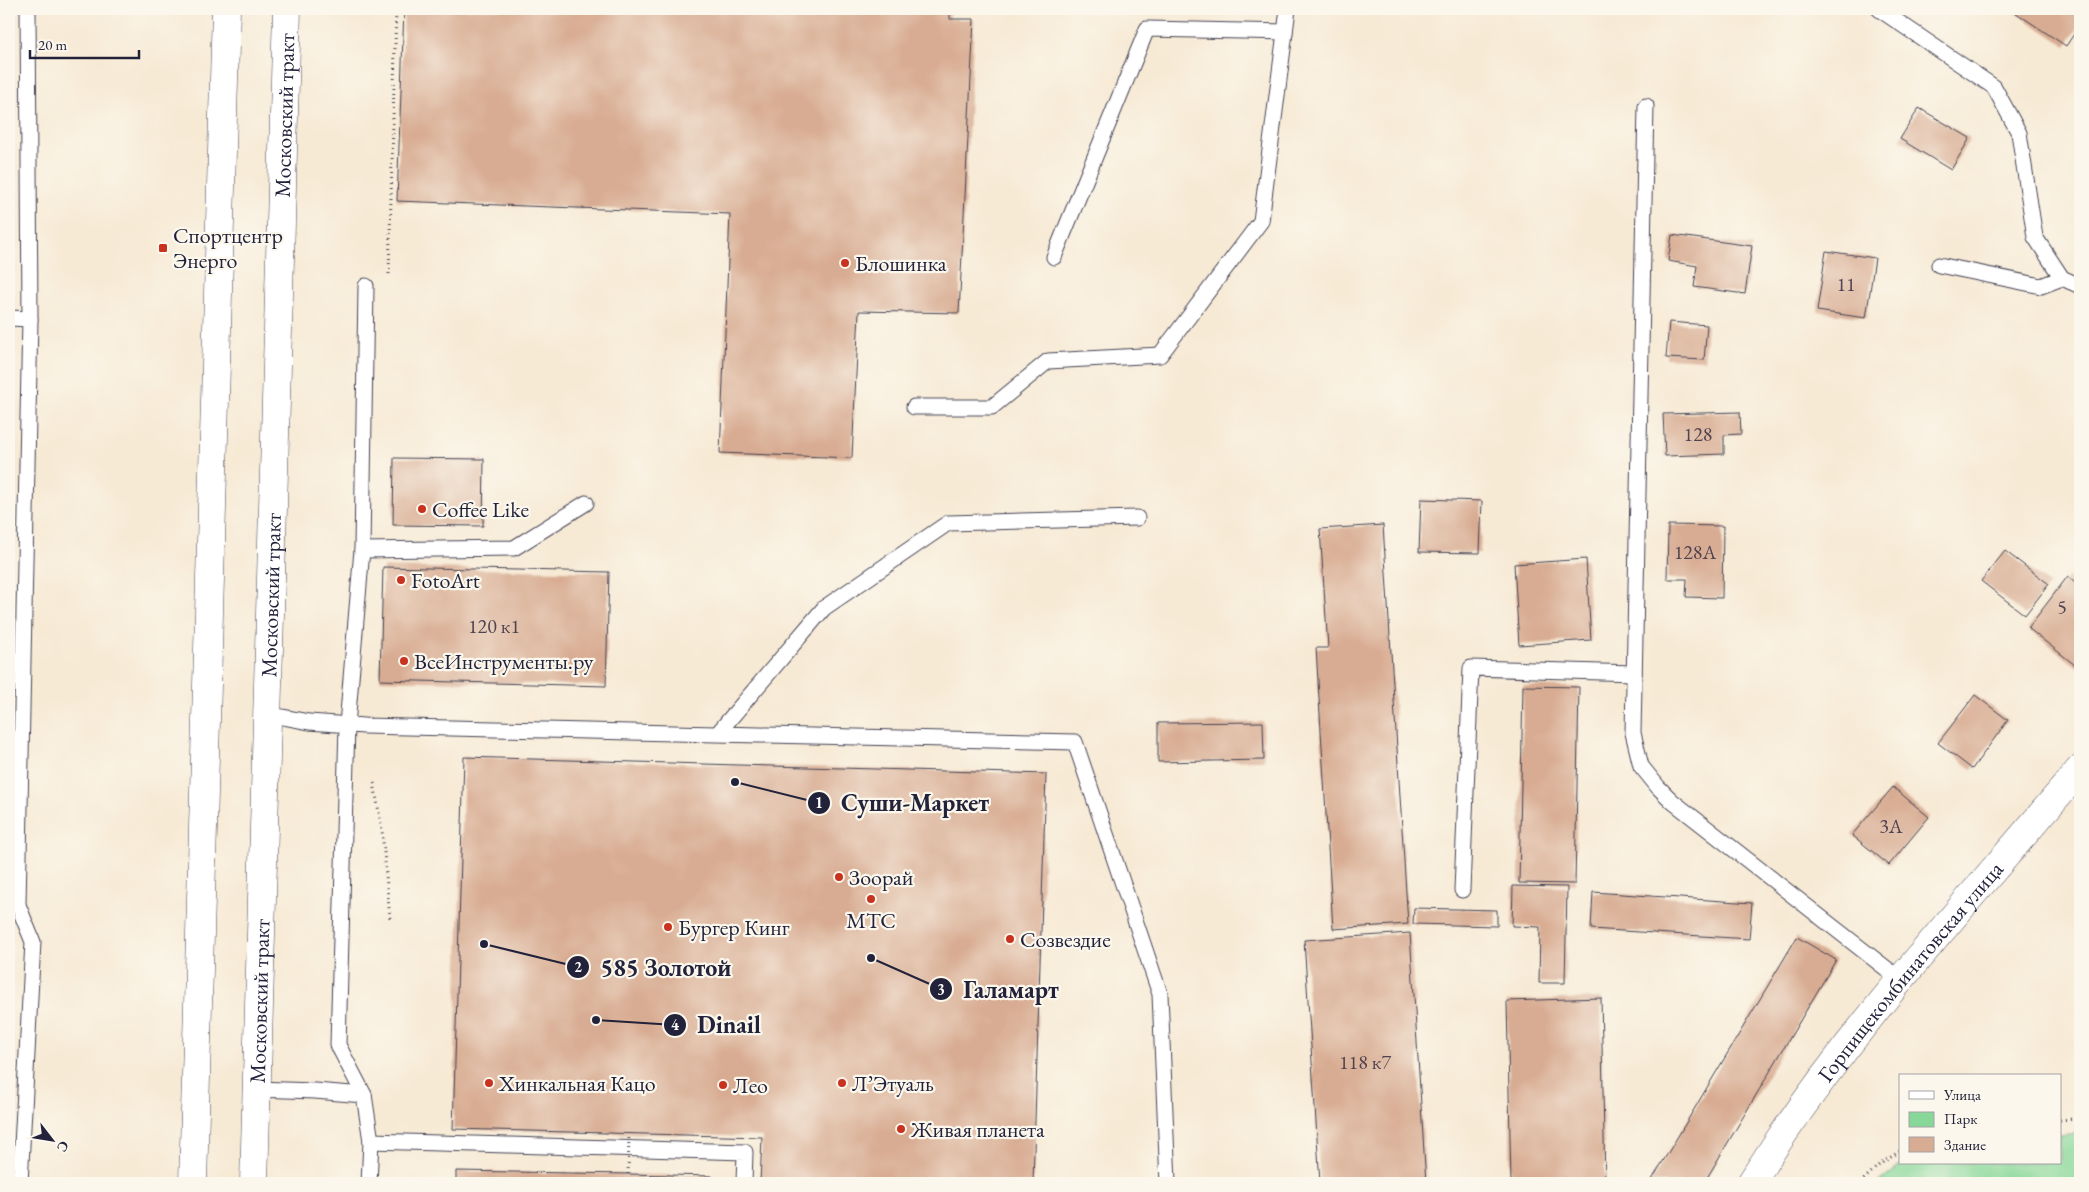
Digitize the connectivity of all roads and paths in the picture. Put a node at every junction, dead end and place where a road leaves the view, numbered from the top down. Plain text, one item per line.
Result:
1 (28, 9) edge
2 (226, 9) edge
3 (287, 9) edge
4 (1288, 9) edge
5 (1879, 9) edge
6 (1285, 32) junction
7 (1646, 106) dead end
8 (1054, 257) dead end
9 (1939, 264) dead end
10 (2062, 278) junction
11 (366, 286) dead end
12 (2080, 286) edge
13 (9, 318) edge
14 (30, 318) junction
15 (914, 407) dead end
16 (586, 503) dead end
17 (1138, 518) dead end
18 (362, 550) junction
19 (1634, 674) junction
20 (267, 714) junction
21 (347, 725) junction
22 (718, 733) junction
23 (2080, 769) edge
24 (1462, 890) dead end
25 (14, 904) edge
26 (1901, 980) junction
27 (256, 1089) junction
28 (364, 1095) junction
29 (2080, 1118) edge
30 (2062, 1120) edge
31 (629, 1134) dead end
32 (371, 1141) junction
33 (1899, 1152) edge
34 (628, 1174) dead end
35 (20, 1183) edge
36 (193, 1183) edge
37 (254, 1183) edge
38 (369, 1183) edge
39 (744, 1183) edge
40 (1168, 1183) edge
41 (1751, 1183) edge
42 (1860, 1183) edge

1 - 14 lane
2 - 36 main road
3 - 20 main road, Московский тракт
4 - 6 lane
5 - 10 lane
6 - 8 lane
6 - 15 lane
7 - 19 lane
9 - 10 lane
10 - 12 lane
11 - 18 lane
13 - 14 lane
14 - 25 lane
16 - 18 lane
17 - 22 lane
18 - 21 lane
19 - 24 lane
19 - 26 lane
20 - 21 lane
20 - 27 main road, Московский тракт
21 - 22 lane
21 - 28 lane
22 - 40 lane
23 - 26 main road, Горпищекомбинатовская улица
25 - 35 lane
26 - 41 main road, Горпищекомбинатовская улица
27 - 28 lane
27 - 37 main road, Московский тракт
28 - 32 lane
29 - 30 path
31 - 34 path, bridge
32 - 38 lane
32 - 39 lane
33 - 42 path

